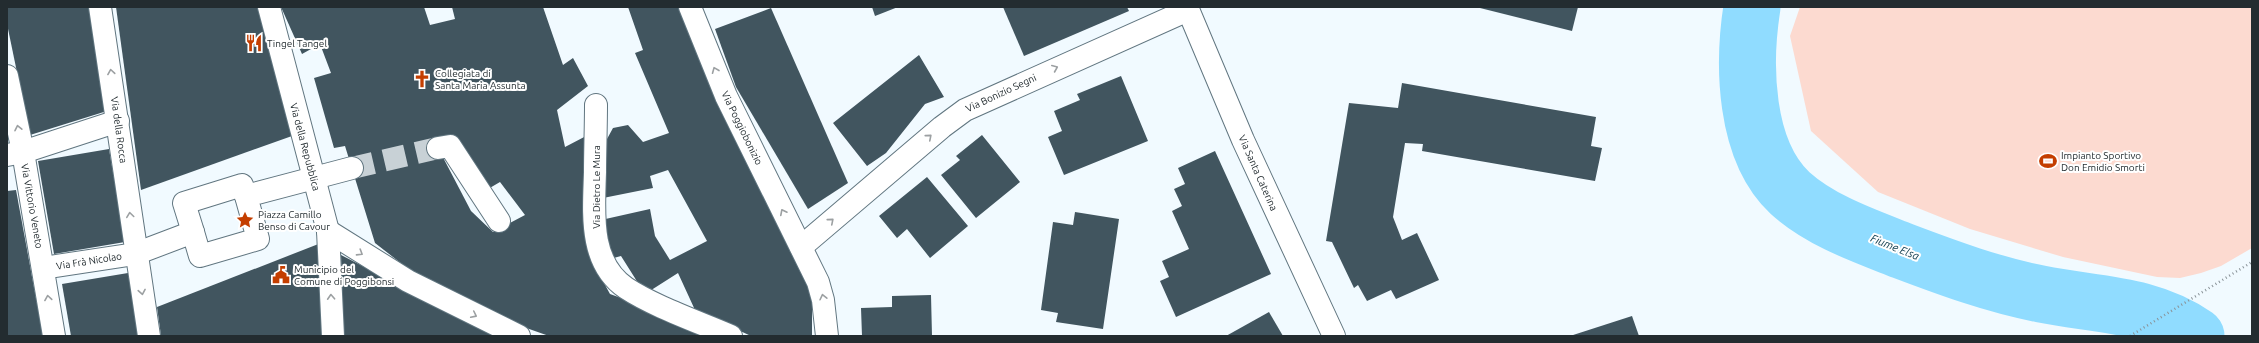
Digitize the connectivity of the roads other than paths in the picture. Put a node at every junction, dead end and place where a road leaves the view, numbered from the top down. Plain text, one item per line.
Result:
1 (100, 7) edge
2 (269, 7) edge
3 (690, 7) edge
4 (1187, 9) edge
5 (7, 76) edge
6 (596, 105) dead end
7 (118, 121) junction
8 (438, 148) tunnel mouth
9 (15, 154) edge
10 (352, 168) tunnel mouth
11 (313, 178) junction
12 (246, 196) junction
13 (499, 222) dead end
14 (328, 231) junction
15 (193, 232) junction
16 (801, 247) junction
17 (135, 254) junction
18 (43, 268) junction
19 (514, 335) edge
20 (54, 336) edge
21 (149, 336) edge
22 (333, 336) edge
23 (731, 336) edge
24 (827, 336) edge
25 (1334, 336) edge

7 -> 1 street, Via della Rocca
2 - 11 street, Via della Repubblica
16 -> 3 street, Via Poggiobonizio
16 -> 4 street, Via Bonizio Segni
4 - 25 street, Via Santa Caterina
9 -> 5 street, Via Vittorio Veneto
6 - 23 street, Via Dietro Le Mura
7 - 9 street
17 -> 7 street, Via della Rocca
8 - 13 street
9 - 18 street, Via Vittorio Veneto
10 - 11 street
11 - 12 street
11 - 14 street, Via della Repubblica
12 - 15 street
12 - 15 street
14 -> 19 street
22 -> 14 street, Via della Repubblica
15 - 17 street
24 -> 16 street, Via Poggiobonizio
17 - 18 street, Via Frà Nicolao
17 -> 21 street, Via della Rocca
20 -> 18 street, Via Vittorio Veneto

